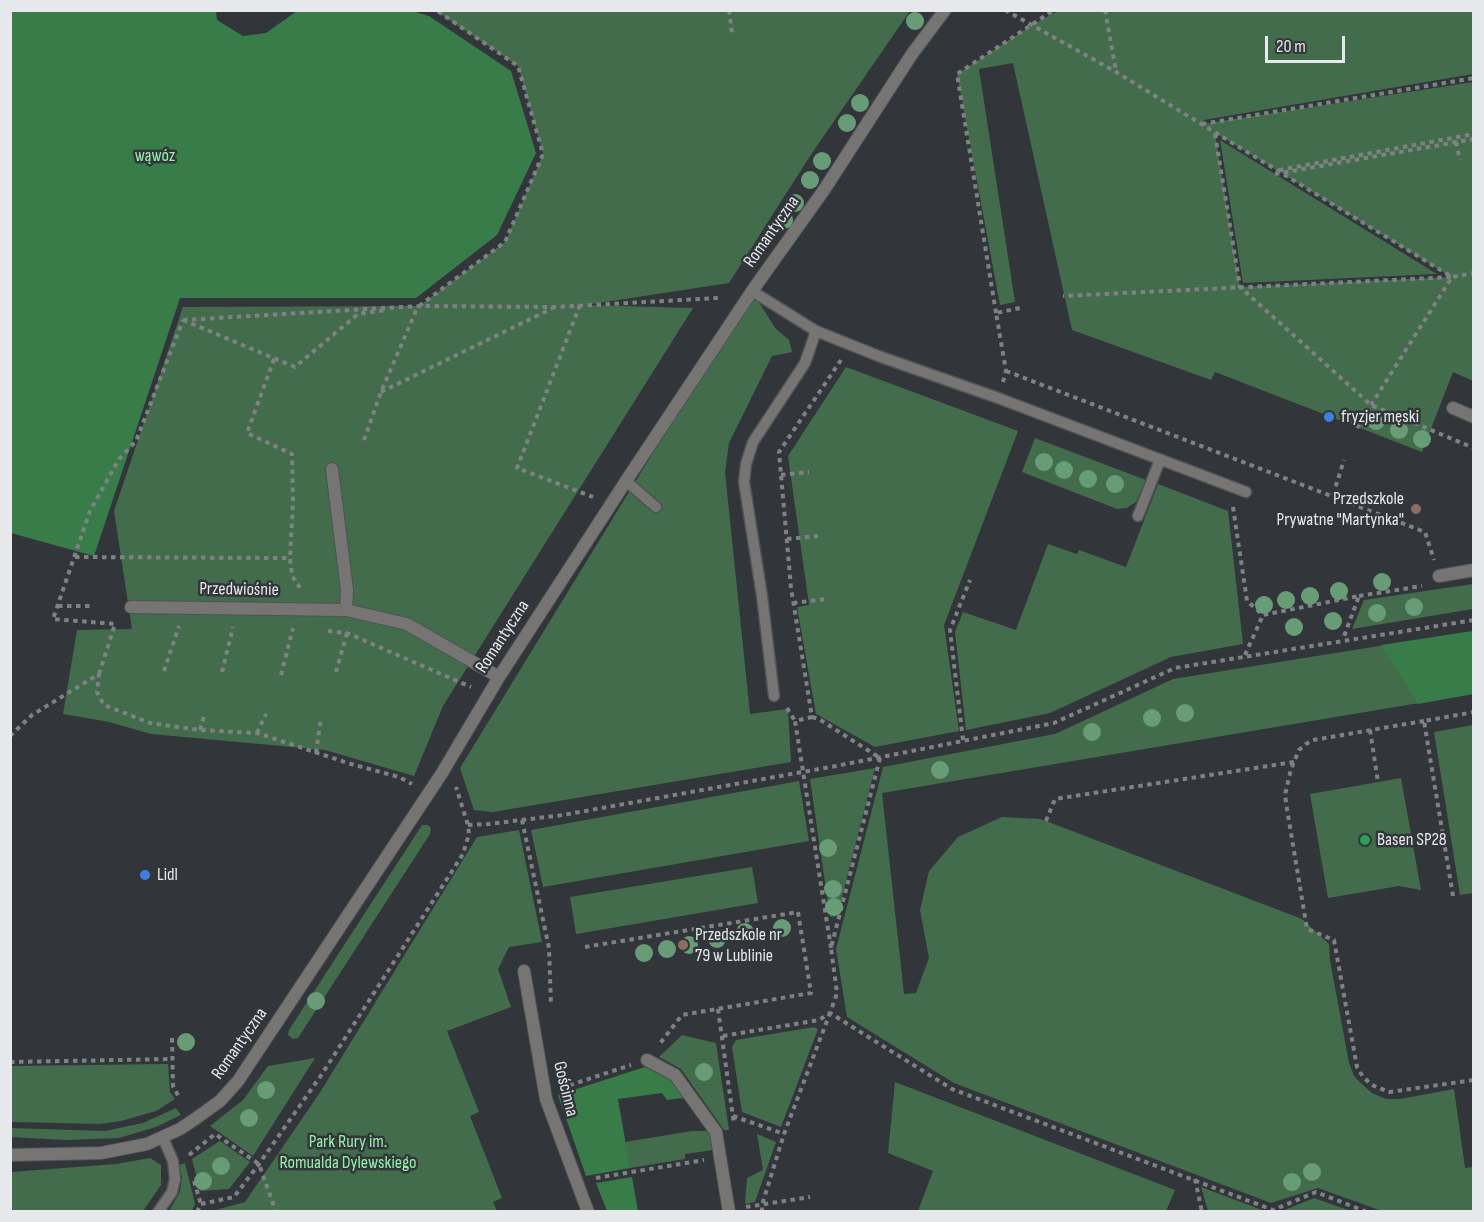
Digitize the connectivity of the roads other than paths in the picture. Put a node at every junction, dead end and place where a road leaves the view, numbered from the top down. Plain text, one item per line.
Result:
1 (945, 10) edge
2 (752, 291) junction
3 (816, 331) junction
4 (1453, 408) dead end
5 (1473, 417) edge
6 (1160, 459) junction
7 (332, 469) dead end
8 (627, 481) junction
9 (1246, 492) dead end
10 (656, 507) dead end
11 (1138, 516) dead end
12 (1473, 570) edge
13 (1439, 576) road end
14 (131, 607) dead end
15 (346, 610) junction
16 (499, 677) junction
17 (774, 696) dead end
18 (524, 971) dead end
19 (647, 1060) dead end
20 (163, 1138) junction
21 (10, 1155) edge
22 (729, 1210) edge
23 (158, 1212) edge
24 (588, 1212) edge

1 - 2 street, Romantyczna
2 - 3 lane
2 - 8 street, Romantyczna
3 - 6 lane
3 - 17 lane
4 - 5 street
6 - 9 lane
6 - 11 lane
7 - 15 street
8 - 10 lane
8 - 16 street, Romantyczna
12 - 13 street
14 - 15 street, Przedwiośnie
15 - 16 street, Przedwiośnie
16 - 20 street, Romantyczna
18 - 24 street, Gościnna
19 - 22 street
20 - 21 street, Romantyczna
20 - 23 lane

